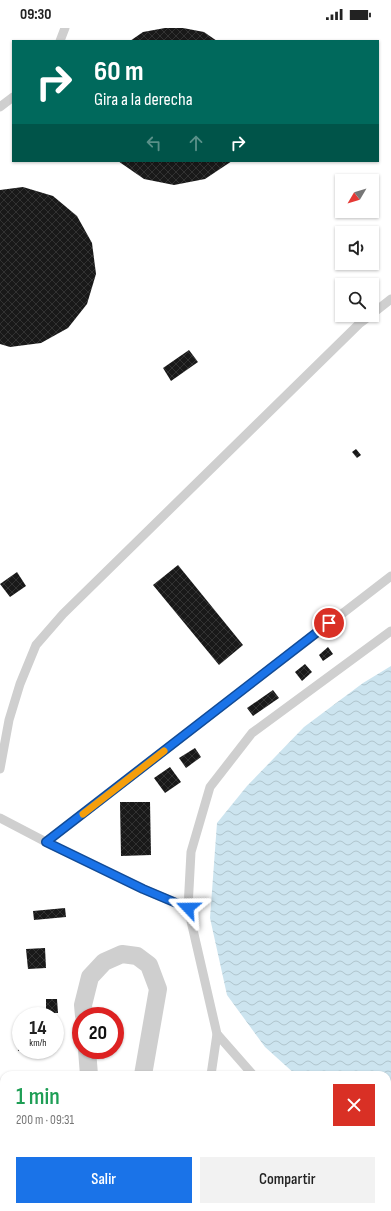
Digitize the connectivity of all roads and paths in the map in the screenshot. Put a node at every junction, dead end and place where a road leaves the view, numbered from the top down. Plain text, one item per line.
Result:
1 (65, 28) edge
2 (60, 40) edge
3 (12, 98) edge
4 (0, 107) edge
5 (391, 299) edge
6 (379, 309) edge
7 (362, 322) edge
8 (391, 576) edge
9 (391, 631) edge
10 (0, 769) edge
11 (0, 818) edge
12 (46, 842) junction
13 (188, 908) junction
14 (83, 1007) edge
15 (217, 1034) junction
16 (88, 1059) edge
17 (89, 1071) edge
18 (144, 1071) edge
19 (212, 1071) edge
20 (249, 1071) edge

1 - 2 lane
3 - 4 lane
5 - 6 lane
7 - 10 lane
8 - 12 lane
9 - 13 lane
11 - 12 lane
12 - 13 lane
13 - 15 lane
14 - 18 street
15 - 19 lane
15 - 20 lane
16 - 17 street

